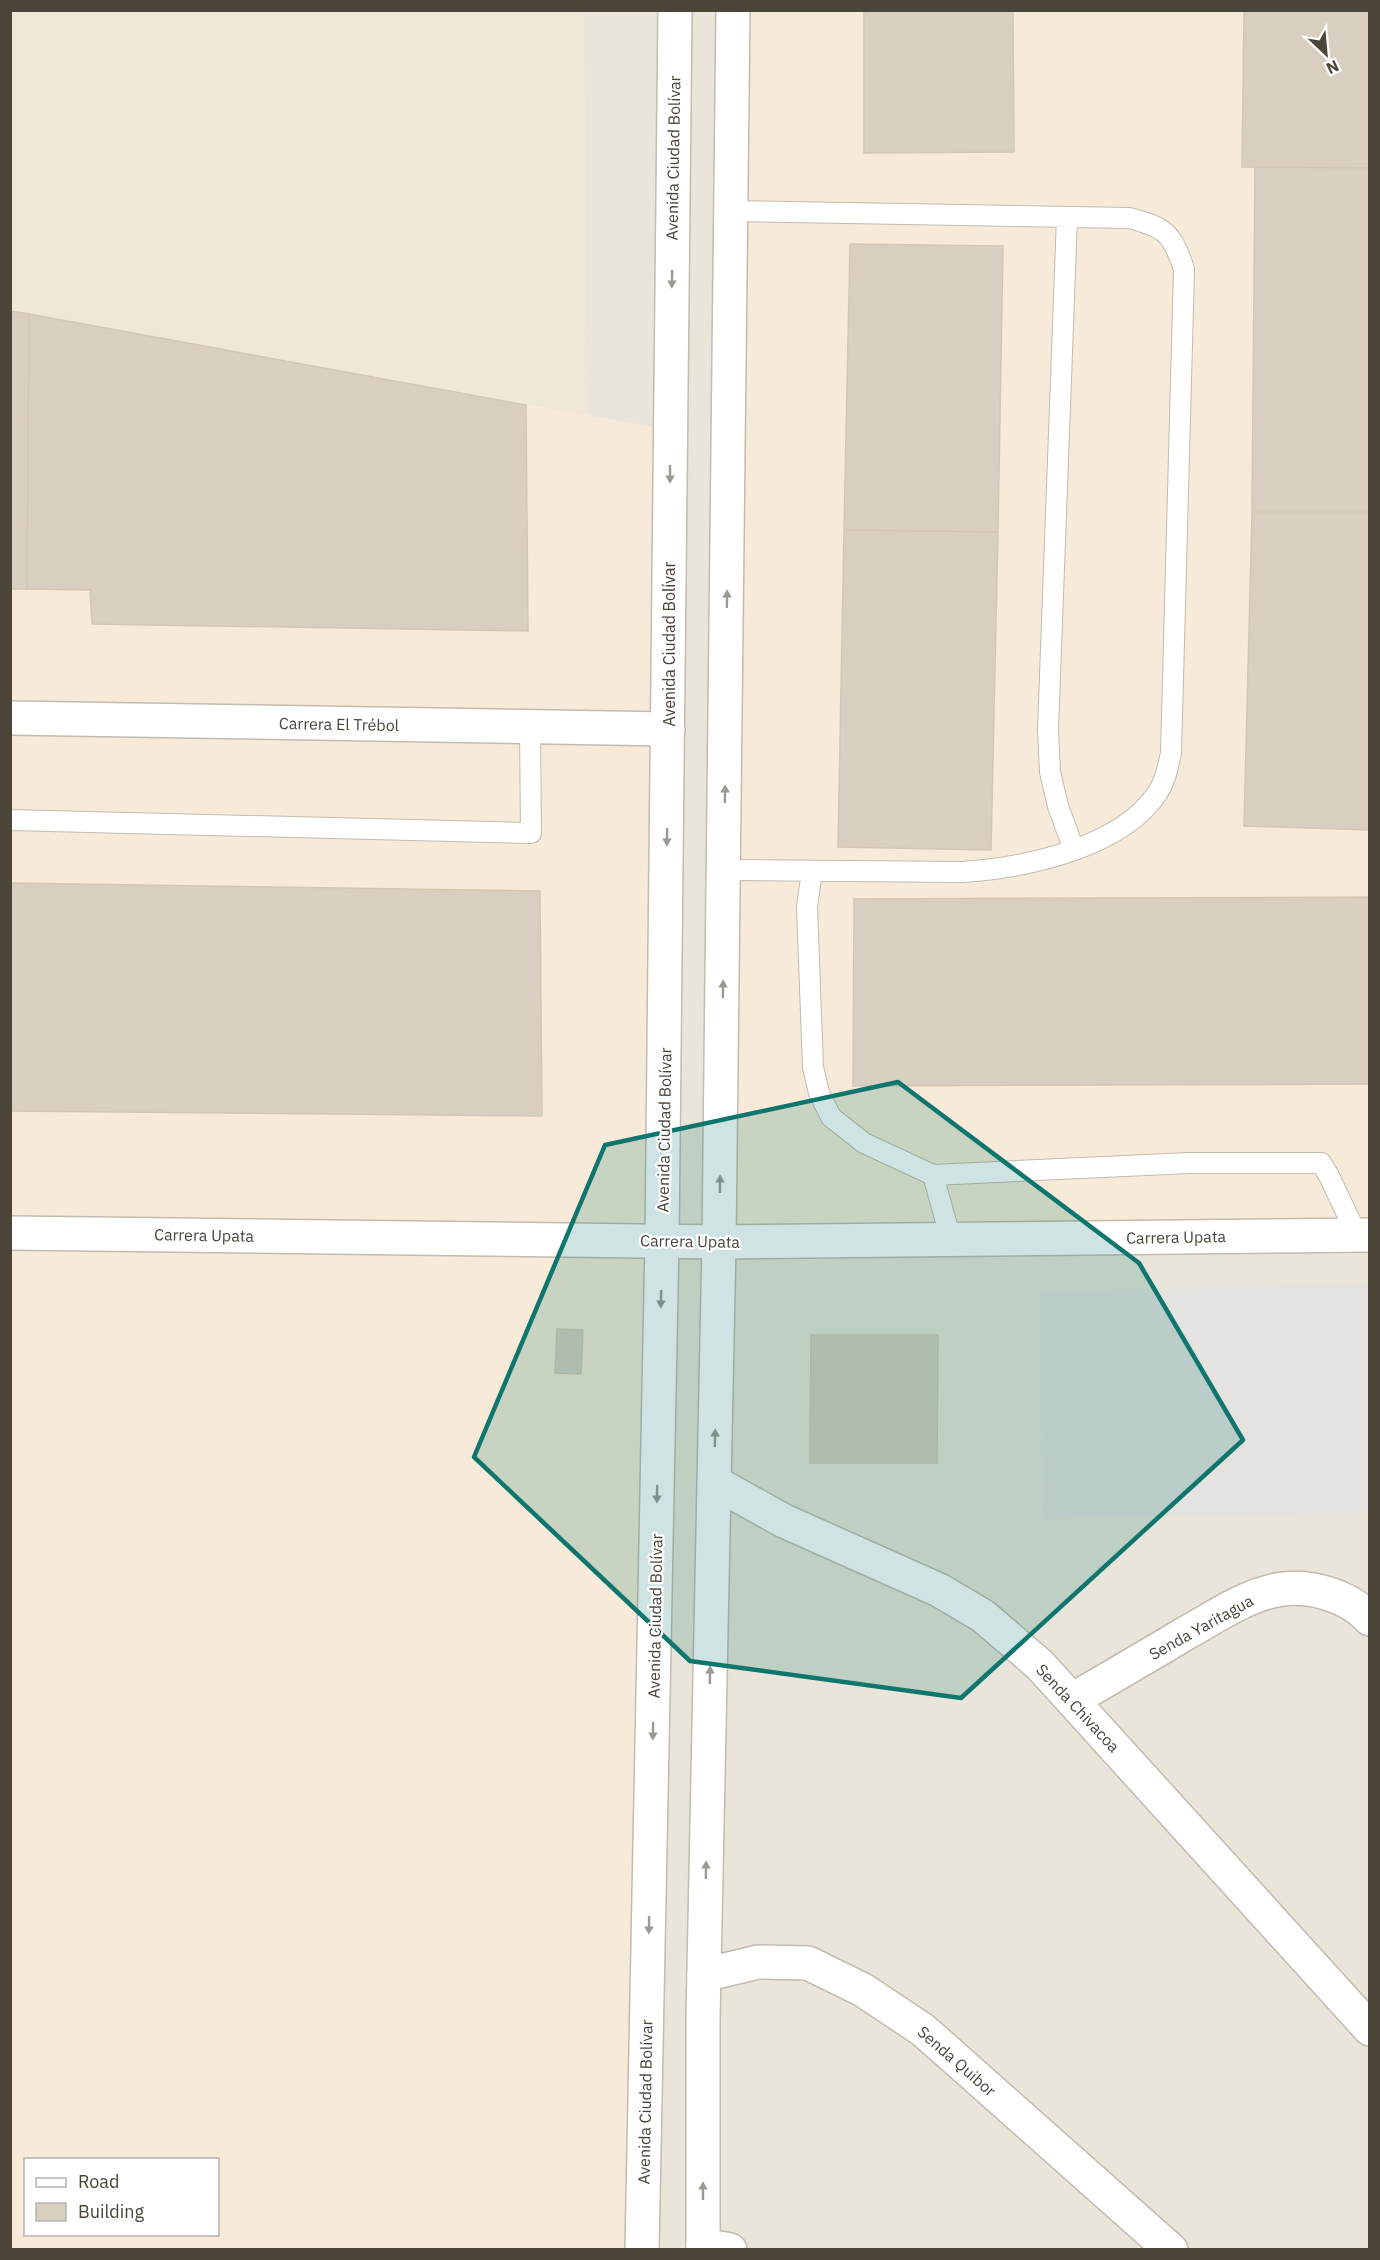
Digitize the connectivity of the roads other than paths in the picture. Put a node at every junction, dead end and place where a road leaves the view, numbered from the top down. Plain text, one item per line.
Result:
1 (675, 10) edge
2 (733, 10) edge
3 (731, 211) junction
4 (1067, 217) junction
5 (10, 718) edge
6 (530, 727) junction
7 (668, 729) junction
8 (10, 820) edge
9 (1074, 850) junction
10 (724, 870) junction
11 (812, 871) junction
12 (933, 1175) junction
13 (10, 1233) edge
14 (1363, 1235) edge
15 (662, 1240) junction
16 (951, 1240) junction
17 (719, 1242) junction
18 (714, 1482) junction
19 (1370, 1619) edge
20 (1072, 1700) junction
21 (704, 1975) junction
22 (1370, 2029) edge
23 (712, 2248) edge
24 (642, 2250) edge
25 (1171, 2250) edge

1 -> 7 street, Avenida Ciudad Bolívar
2 - 3 street
3 - 4 lane
10 -> 3 street
4 - 9 lane
4 - 9 lane
5 - 6 street, Carrera El Trébol
6 - 7 street, Carrera El Trébol
6 - 8 lane
7 -> 15 street, Avenida Ciudad Bolívar
9 - 11 lane
10 - 11 lane
17 -> 10 street
11 - 12 lane
12 - 14 lane
12 - 16 lane
13 - 15 street, Carrera Upata
14 - 16 street, Carrera Upata
15 - 17 street, Carrera Upata
15 -> 24 street, Avenida Ciudad Bolívar
16 - 17 street, Carrera Upata
18 -> 17 street
18 - 20 street, Senda Chivacoa
21 -> 18 street
19 - 20 street, Senda Yaritagua
20 - 22 street, Senda Chivacoa
23 -> 21 street
21 - 25 street, Senda Quibor

